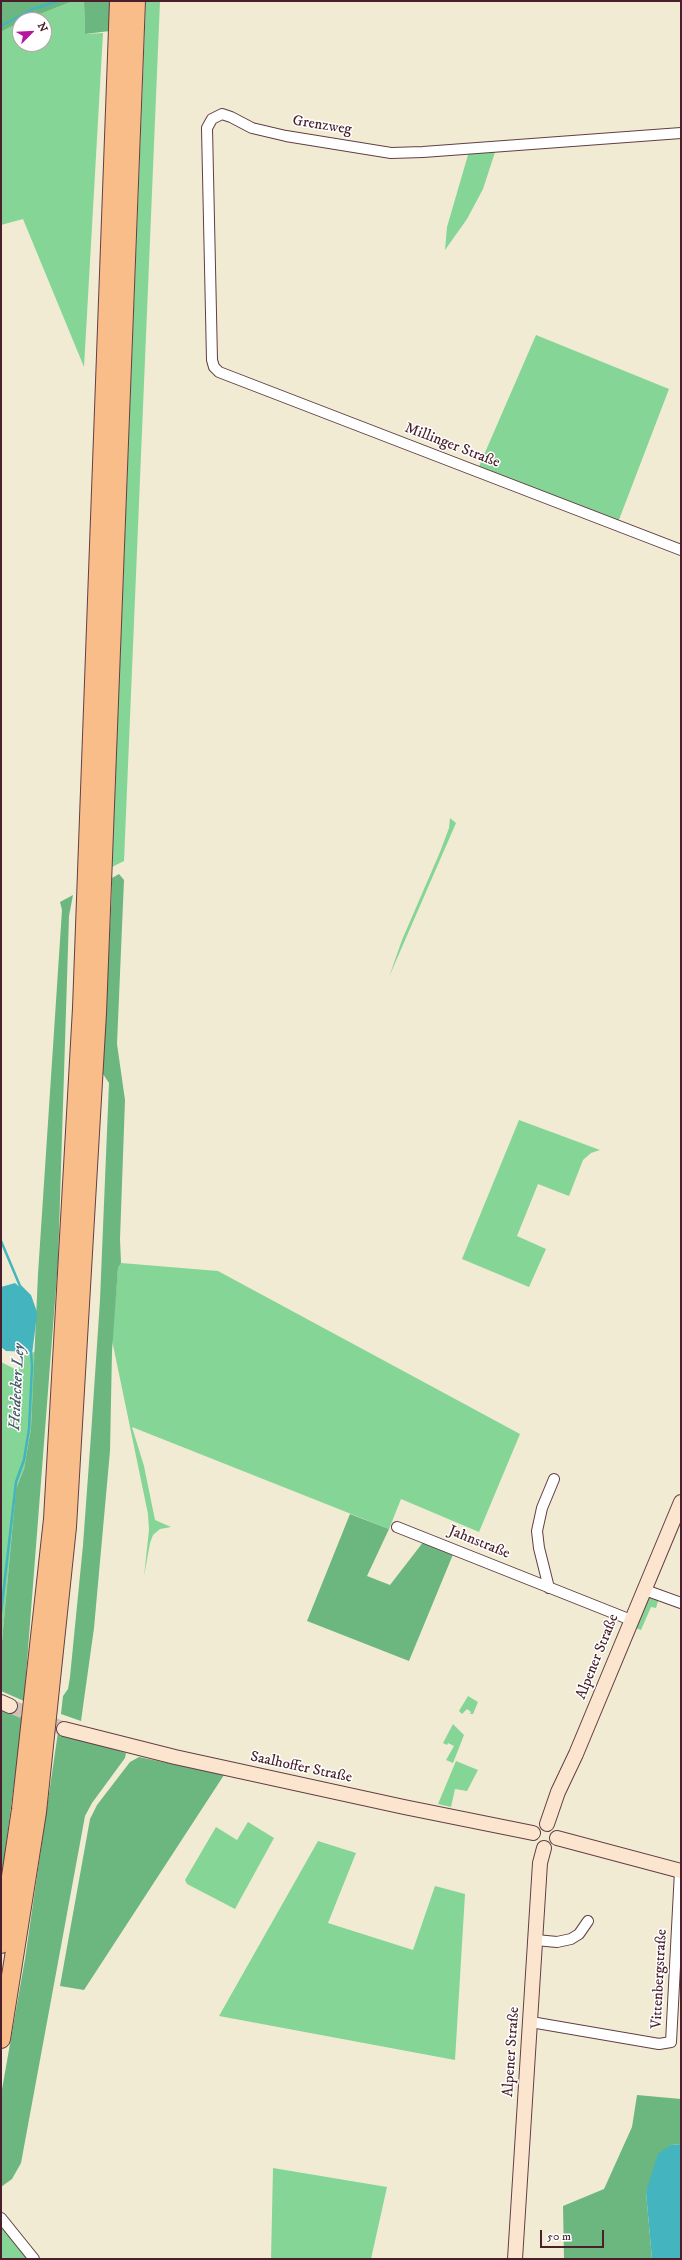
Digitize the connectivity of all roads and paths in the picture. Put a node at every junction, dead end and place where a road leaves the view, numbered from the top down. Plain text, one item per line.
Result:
1 (119, 1) edge
2 (136, 1) edge
3 (681, 133) edge
4 (214, 367) joint
5 (681, 550) edge
6 (554, 1479) dead end
7 (681, 1502) edge
8 (397, 1527) dead end
9 (549, 1588) junction
10 (645, 1590) junction
11 (681, 1603) edge
12 (631, 1620) junction
13 (64, 1729) tunnel mouth
14 (547, 1824) junction
15 (533, 1834) junction
16 (557, 1838) junction
17 (544, 1848) junction
18 (681, 1871) edge
19 (588, 1921) dead end
20 (536, 1940) junction
21 (1, 1944) edge
22 (531, 2022) junction
23 (1, 2039) edge
24 (1, 2218) edge
25 (34, 2259) edge
26 (515, 2259) edge

1 - 21 highway
2 - 23 highway
3 - 4 street, Grenzweg
4 - 5 street, Millinger Straße
6 - 9 street
7 - 10 street, Alpener Straße
8 - 9 street, Jahnstraße
9 - 12 street, Jahnstraße
10 - 11 street
10 - 12 street, Alpener Straße
12 - 14 street, Alpener Straße
13 - 15 street, Saalhoffer Straße
14 - 15 street
14 - 16 street
15 - 17 street
16 - 17 street
16 - 18 street
17 - 20 street, Alpener Straße
18 - 22 street, Vittenbergstraße
19 - 20 street
20 - 22 street, Alpener Straße
22 - 26 street, Alpener Straße
24 - 25 street

